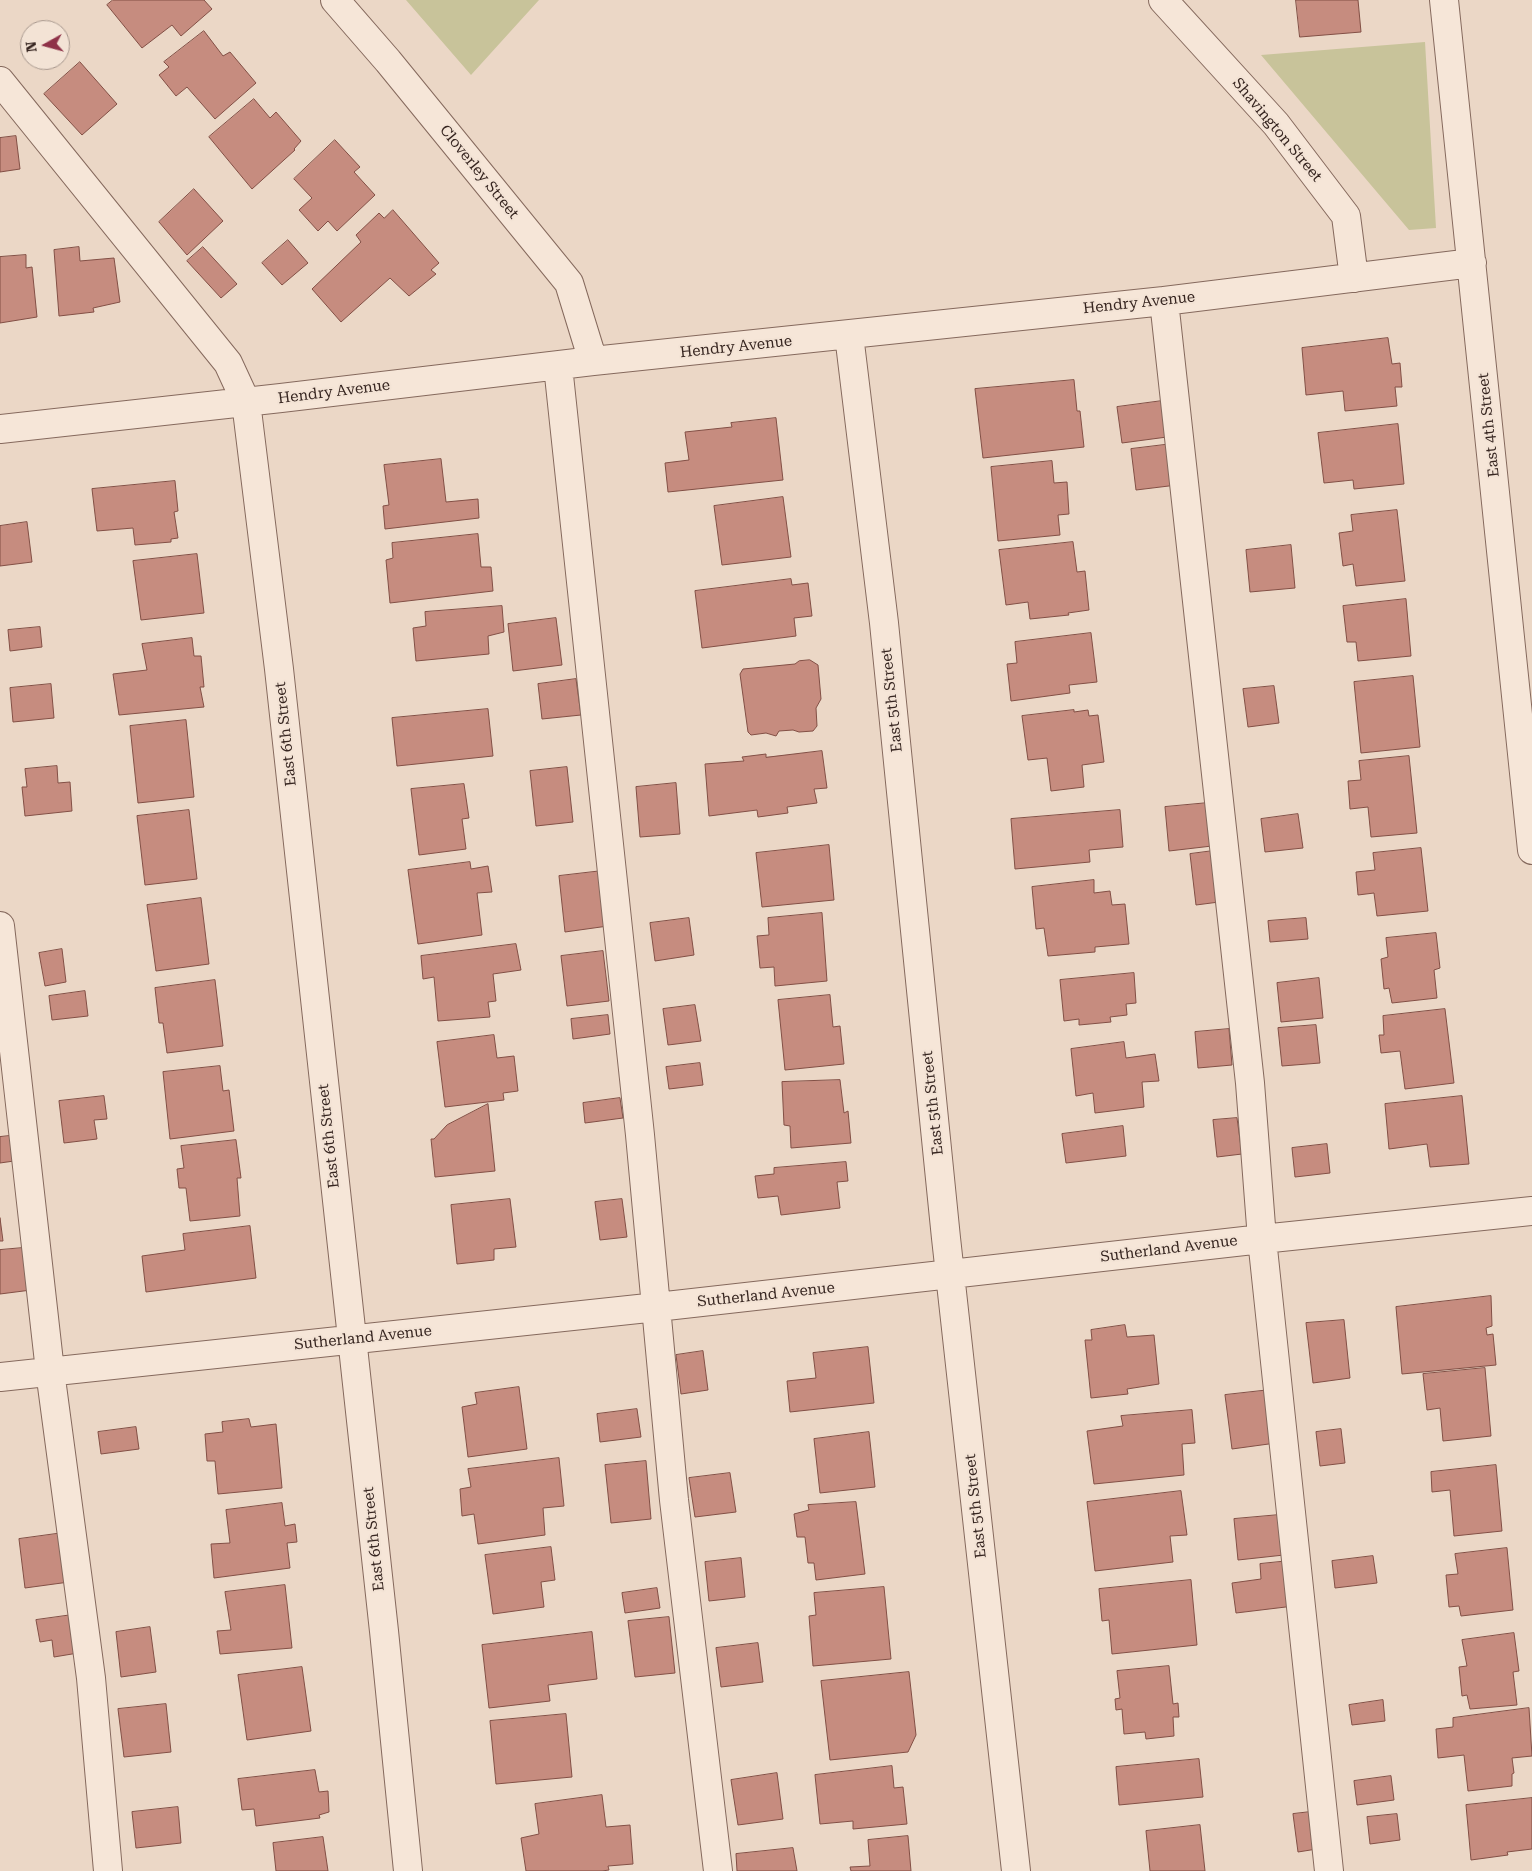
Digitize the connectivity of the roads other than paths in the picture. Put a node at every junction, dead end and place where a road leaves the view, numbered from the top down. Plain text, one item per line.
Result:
1 (335, 0) edge
2 (1163, 0) edge
3 (1444, 0) edge
4 (4, 90) edge
5 (1472, 263) junction
6 (1354, 278) junction
7 (1164, 301) junction
8 (850, 335) junction
9 (593, 361) junction
10 (558, 366) junction
11 (246, 402) junction
12 (0, 428) edge
13 (1532, 850) edge
14 (0, 926) edge
15 (1532, 1211) edge
16 (1262, 1239) junction
17 (950, 1274) junction
18 (657, 1307) junction
19 (351, 1339) junction
20 (50, 1371) junction
21 (0, 1377) edge
22 (108, 1871) edge
23 (408, 1871) edge
24 (718, 1871) edge
25 (1016, 1871) edge
26 (1329, 1871) edge

1 - 9 street, Cloverley Street
2 - 6 street, Shavington Street
3 - 5 street, East 4th Street
4 - 11 street, East 6th Street
5 - 6 street, Hendry Avenue
5 - 13 street, East 4th Street
6 - 7 street, Hendry Avenue
7 - 8 street, Hendry Avenue
7 - 16 street
8 - 9 street, Hendry Avenue
8 - 17 street, East 5th Street
9 - 10 street, Hendry Avenue
10 - 11 street, Hendry Avenue
10 - 18 street
11 - 12 street, Hendry Avenue
11 - 19 street, East 6th Street
14 - 20 street
15 - 16 street, Sutherland Avenue
16 - 17 street, Sutherland Avenue
16 - 26 street
17 - 18 street, Sutherland Avenue
17 - 25 street, East 5th Street
18 - 19 street, Sutherland Avenue
18 - 24 street
19 - 20 street, Sutherland Avenue
19 - 23 street, East 6th Street
20 - 21 street, Sutherland Avenue
20 - 22 street

